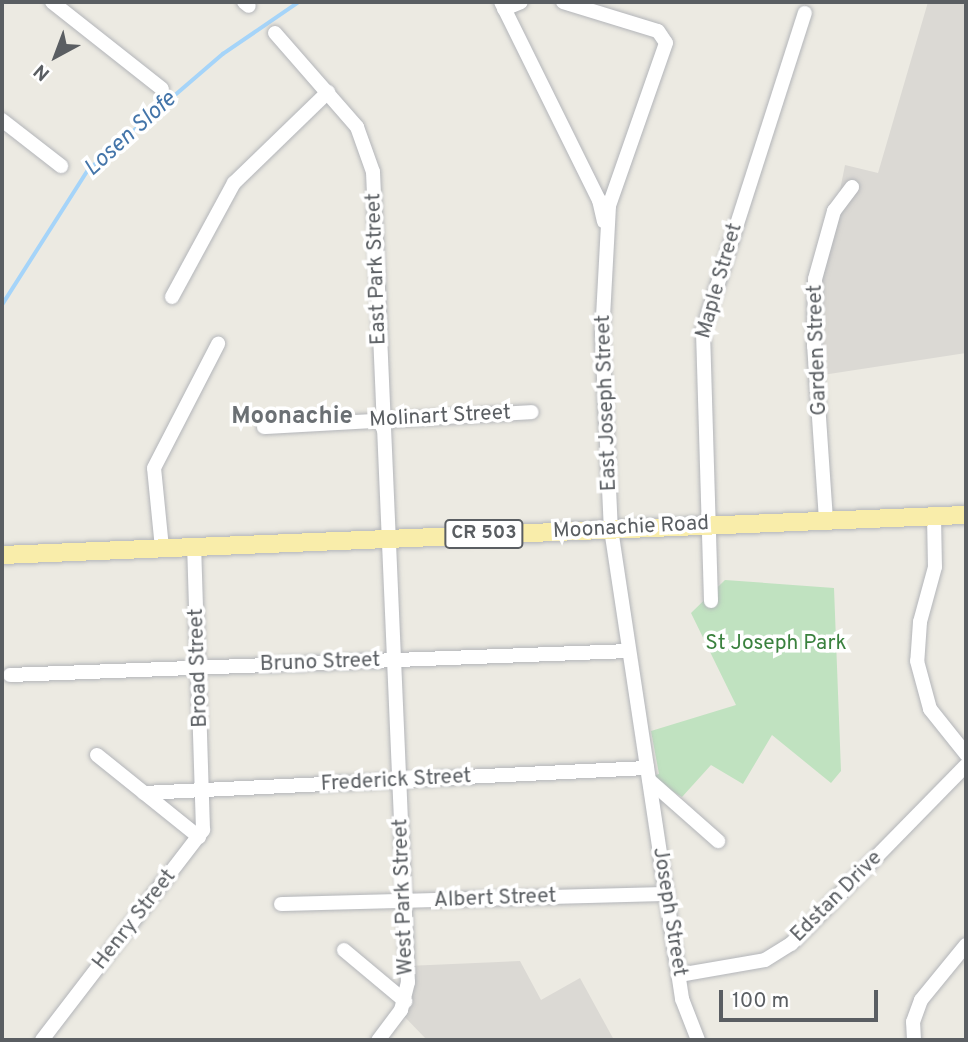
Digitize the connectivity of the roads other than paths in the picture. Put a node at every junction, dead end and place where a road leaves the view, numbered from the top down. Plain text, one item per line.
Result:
1 (52, 2) edge
2 (521, 2) edge
3 (563, 2) edge
4 (503, 5) edge
5 (805, 13) dead end
6 (275, 33) dead end
7 (162, 89) dead end
8 (328, 92) junction
9 (2, 120) edge
10 (61, 166) dead end
11 (852, 187) dead end
12 (606, 233) junction
13 (172, 297) dead end
14 (218, 344) dead end
15 (532, 412) dead end
16 (383, 420) junction
17 (264, 427) dead end
18 (966, 515) edge
19 (934, 516) junction
20 (826, 520) junction
21 (708, 524) junction
22 (611, 529) junction
23 (389, 538) junction
24 (194, 547) junction
25 (162, 548) junction
26 (2, 555) edge
27 (711, 601) dead end
28 (629, 651) junction
29 (394, 660) junction
30 (199, 668) junction
31 (10, 675) dead end
32 (966, 754) edge
33 (96, 755) dead end
34 (966, 765) edge
35 (648, 774) junction
36 (400, 780) junction
37 (204, 790) junction
38 (144, 793) junction
39 (199, 837) junction
40 (718, 841) dead end
41 (667, 894) junction
42 (405, 902) junction
43 (281, 904) dead end
44 (966, 945) edge
45 (344, 950) dead end
46 (679, 975) junction
47 (405, 1001) junction
48 (42, 1040) edge
49 (378, 1040) edge
50 (698, 1040) edge
51 (914, 1040) edge

1 - 7 street
2 - 4 street, East Joseph Street
3 - 12 street, East Joseph Street
4 - 12 street, East Joseph Street
5 - 21 street, Maple Street
6 - 8 street, East Park Street
8 - 13 street
8 - 16 street, East Park Street
9 - 10 street
11 - 20 street, Garden Street
12 - 22 street, East Joseph Street
14 - 25 street
15 - 16 street, Molinart Street
16 - 17 street, Molinart Street
16 - 23 street, East Park Street
18 - 19 main road, Moonachie Road / CR 503
19 - 20 main road, Moonachie Road / CR 503
19 - 32 street
20 - 21 main road, Moonachie Road / CR 503
21 - 22 main road, Moonachie Road / CR 503
21 - 27 street, Maple Street
22 - 23 main road, Moonachie Road / CR 503
22 - 28 street, East Joseph Street
23 - 24 main road, Moonachie Road / CR 503
23 - 29 street, East Park Street
24 - 25 main road, Moonachie Road / CR 503
24 - 30 street, Broad Street
25 - 26 main road, Moonachie Road / CR 503
28 - 29 street, Bruno Street
28 - 35 street, East Joseph Street
29 - 30 street, Bruno Street
29 - 36 street, West Park Street
30 - 31 street, Bruno Street
30 - 37 street, Broad Street
33 - 38 street
34 - 46 street, Edstan Drive
35 - 36 street, Frederick Street
35 - 40 street
35 - 41 street, Joseph Street
36 - 37 street, Frederick Street
36 - 42 street, West Park Street
37 - 38 street, Frederick Street
37 - 39 street, Henry Street
38 - 39 street
39 - 48 street, Henry Street
41 - 42 street, Albert Street
41 - 46 street, Joseph Street
42 - 43 street, Albert Street
42 - 47 street, West Park Street
44 - 51 street
45 - 47 street
46 - 50 street, Joseph Street
47 - 49 street, West Park Street

